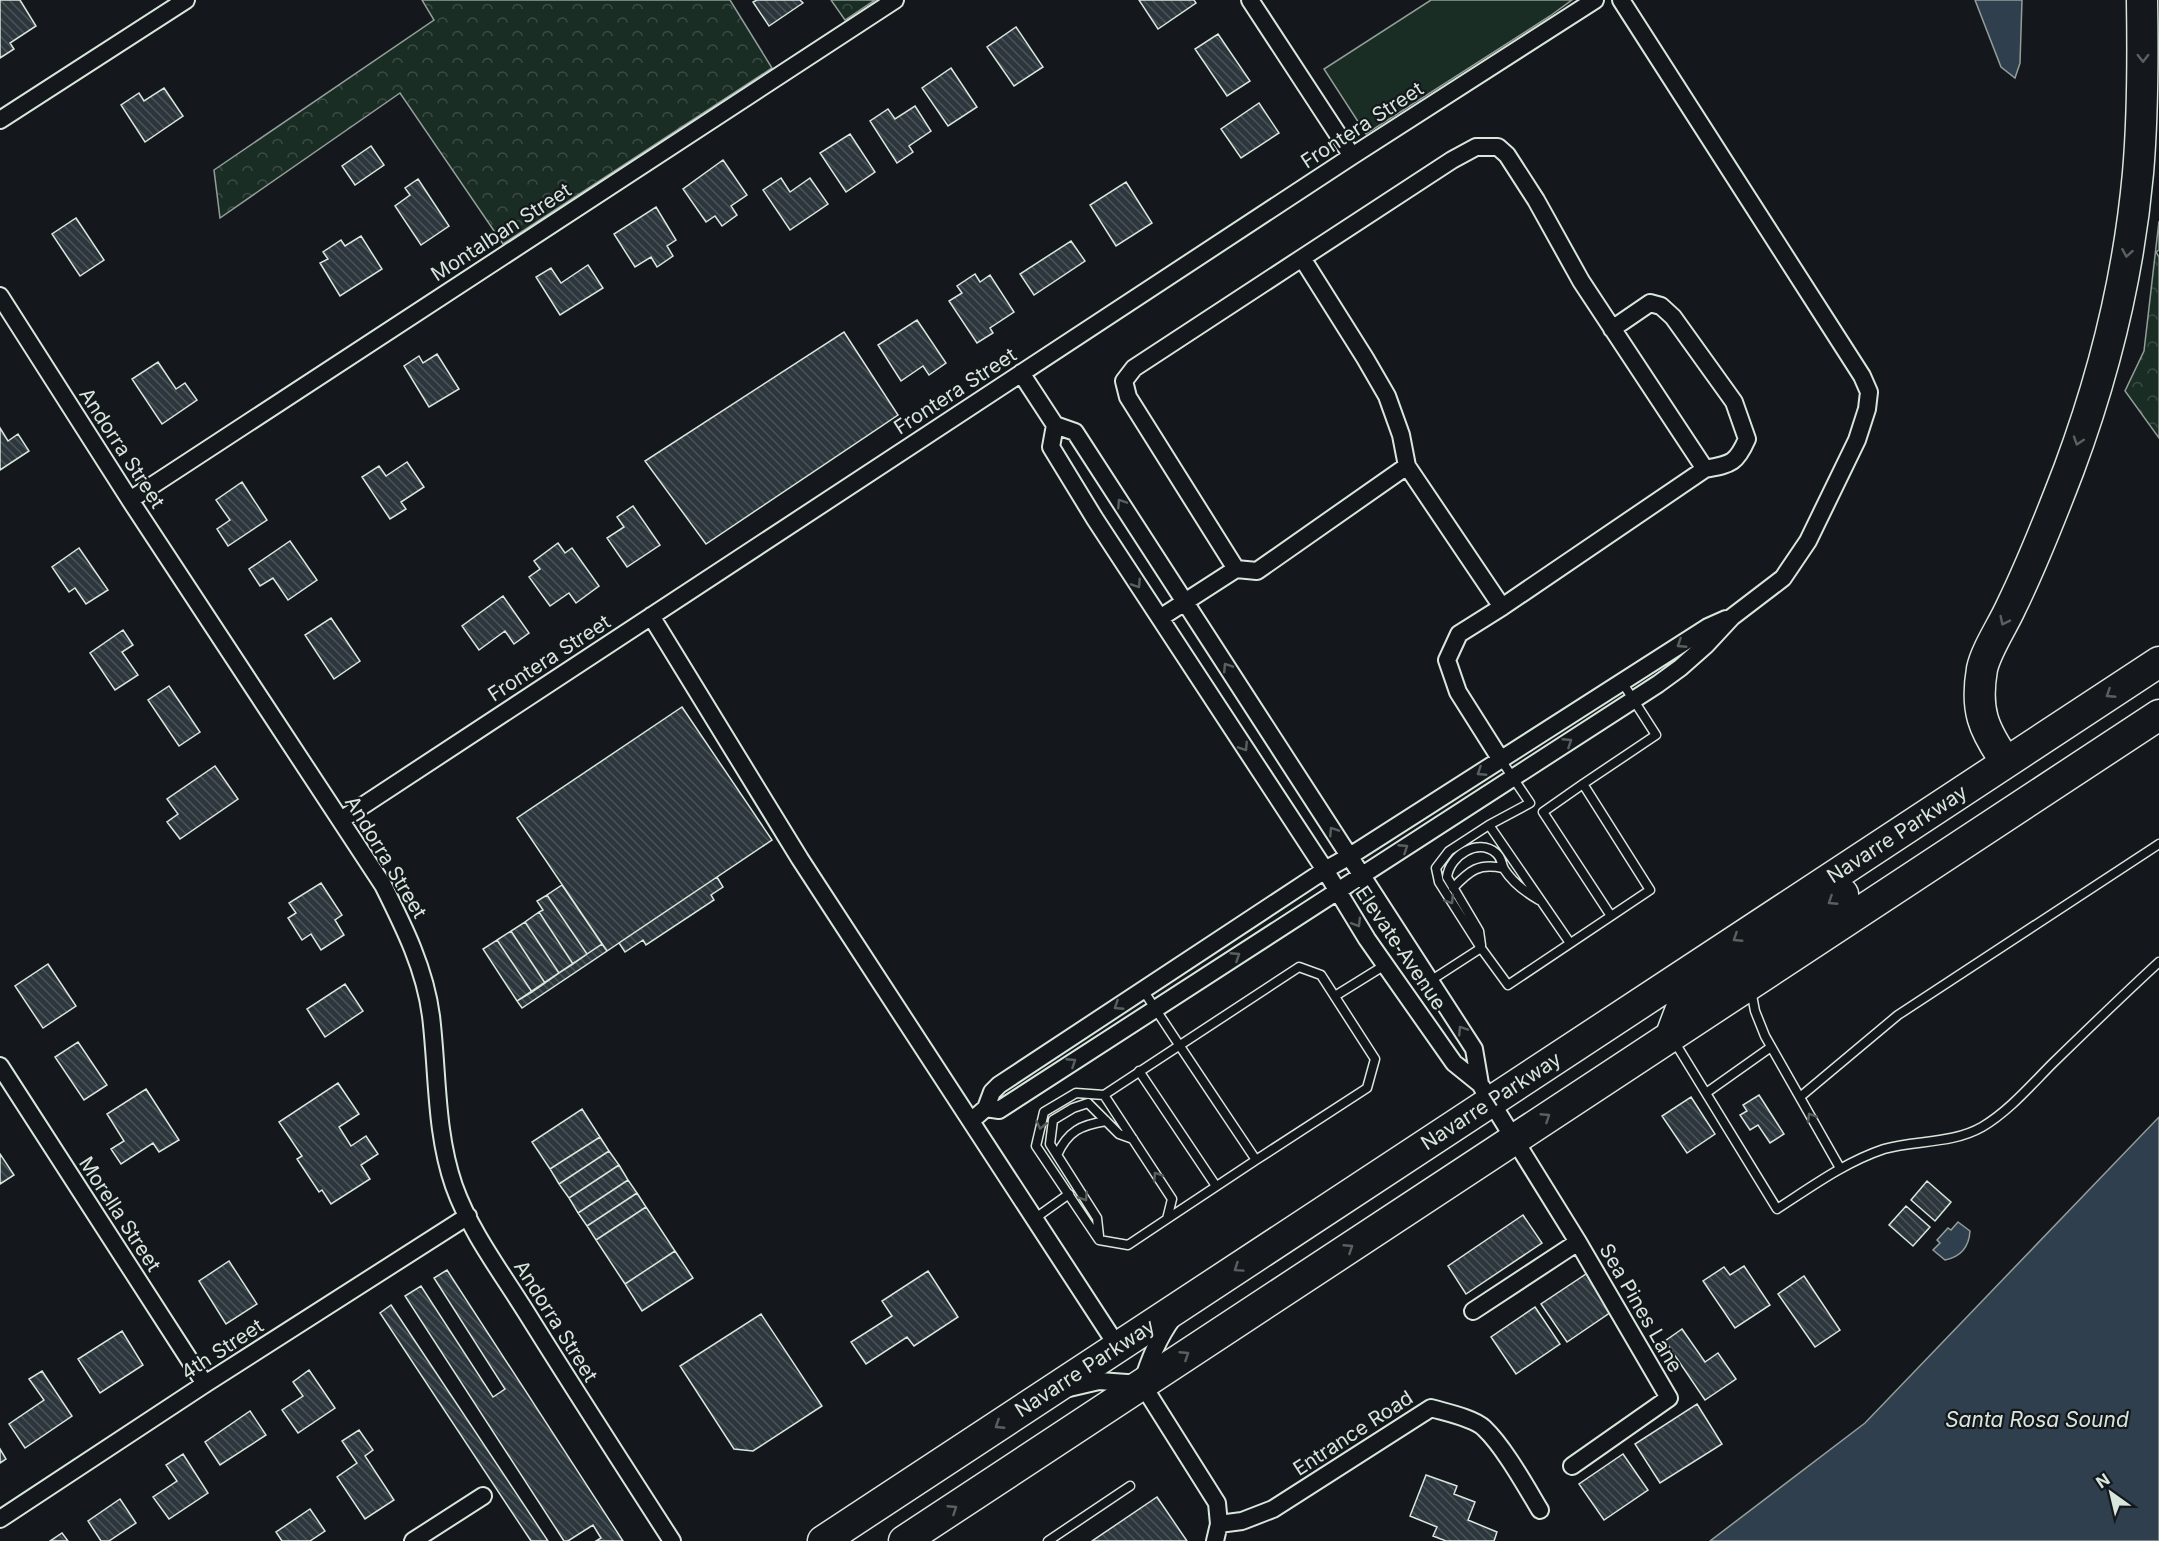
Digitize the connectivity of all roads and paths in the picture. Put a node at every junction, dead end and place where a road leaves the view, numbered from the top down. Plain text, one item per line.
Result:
1 (186, 0) edge
2 (895, 0) edge
3 (1250, 0) edge
4 (1595, 0) edge
5 (1621, 0) edge
6 (2142, 0) edge
7 (0, 120) edge
8 (1352, 156) junction
9 (1302, 258) junction
10 (0, 296) edge
11 (1612, 329) junction
12 (1022, 372) junction
13 (1055, 424) junction
14 (1407, 466) junction
15 (1706, 469) junction
16 (130, 500) junction
17 (1236, 568) junction
18 (1185, 602) junction
19 (1502, 607) junction
20 (651, 616) junction
21 (1732, 617) junction
22 (1160, 618) junction
23 (2159, 662) edge
24 (1622, 682) junction
25 (1634, 699) junction
26 (2159, 715) edge
27 (1501, 759) junction
28 (2006, 762) junction
29 (1513, 777) junction
30 (1583, 784) junction
31 (1530, 803) junction
32 (1937, 807) junction
33 (1543, 812) junction
34 (341, 820) junction
35 (1489, 825) junction
36 (2159, 844) edge
37 (1350, 856) junction
38 (1503, 868) junction
39 (1324, 870) junction
40 (1362, 875) junction
41 (1453, 888) junction
42 (1337, 891) junction
43 (1540, 900) junction
44 (1611, 916) junction
45 (1569, 943) junction
46 (1481, 948) junction
47 (2159, 962) edge
48 (1385, 965) junction
49 (1430, 981) junction
50 (1750, 984) junction
51 (1143, 990) junction
52 (1335, 996) junction
53 (1155, 1009) junction
54 (1671, 1035) junction
55 (1179, 1045) junction
56 (1772, 1047) junction
57 (0, 1067) edge
58 (1139, 1071) junction
59 (1485, 1093) junction
60 (1706, 1093) junction
61 (1104, 1095) junction
62 (1800, 1097) junction
63 (986, 1108) junction
64 (971, 1121) junction
65 (1106, 1121) junction
66 (1514, 1139) junction
67 (1133, 1140) junction
68 (1057, 1155) junction
69 (1256, 1160) junction
70 (1840, 1168) junction
71 (1216, 1186) junction
72 (1069, 1194) junction
73 (468, 1216) junction
74 (1034, 1219) junction
75 (1167, 1220) junction
76 (1099, 1240) junction
77 (1578, 1242) junction
78 (1186, 1302) junction
79 (1473, 1311) dead end
80 (1118, 1347) junction
81 (205, 1384) junction
82 (1142, 1384) junction
83 (1051, 1391) junction
84 (1572, 1466) dead end
85 (1130, 1486) dead end
86 (483, 1496) dead end
87 (1540, 1510) dead end
88 (0, 1519) edge
89 (1219, 1524) junction
90 (413, 1541) edge
91 (672, 1541) edge
92 (823, 1541) edge
93 (904, 1541) edge
94 (1048, 1541) edge
95 (1215, 1541) edge

1 - 7 street
2 - 16 street, Montalban Street
3 - 8 street
4 - 8 street, Frontera Street
5 - 21 street
6 -> 28 highway
8 - 12 street, Frontera Street
9 - 11 street
9 - 14 street
9 - 17 street
10 - 16 street, Andorra Street
11 - 15 street
11 - 15 street
12 - 13 street
12 - 20 street, Frontera Street
18 -> 13 street
13 -> 22 street, Elevate Avenue
14 - 17 street
14 - 19 street
15 - 19 street
16 - 34 street, Andorra Street
17 - 18 street
18 - 22 street
37 -> 18 street
19 - 27 street
20 - 34 street, Frontera Street
20 - 64 street
21 -> 24 street
21 - 25 street
22 -> 39 street, Elevate Avenue
23 -> 28 highway, Navarre Parkway
24 - 25 lane
24 - 27 street
29 -> 25 street
25 - 30 lane
26 - 50 highway
27 - 29 lane
27 -> 37 street
28 - 32 highway, Navarre Parkway
29 - 31 lane
40 -> 29 street
30 - 33 lane
30 - 44 lane
31 - 33 lane
31 - 35 lane
32 -> 54 highway
32 -> 59 highway, Navarre Parkway
33 - 44 lane
34 - 73 street, Andorra Street
35 - 43 lane
35 -> 46 lane
36 - 62 lane
37 - 39 street
37 - 40 street
38 - 41 lane
38 - 41 lane
38 - 43 lane
39 - 42 street, Elevate Avenue
39 - 51 street
40 - 42 street
40 - 49 street
41 - 46 lane
42 -> 48 street, Elevate Avenue
53 -> 42 street
43 - 45 lane
44 - 45 lane
45 - 46 lane
46 - 49 lane
47 - 70 lane
48 - 52 lane
48 - 59 street, Elevate Avenue
59 -> 49 street
50 - 54 highway
50 - 56 lane
51 - 53 lane
51 -> 63 street
52 - 55 lane
52 - 69 lane
53 - 55 lane
63 -> 53 street
54 - 60 lane
66 -> 54 highway
55 - 58 lane
55 - 69 lane
56 - 60 lane
56 - 62 lane
57 - 81 street, Morella Street
58 - 61 lane
58 - 71 lane
59 - 66 street
59 -> 78 highway, Navarre Parkway
60 - 70 lane
61 - 67 lane
61 -> 72 lane
70 -> 62 lane
63 - 64 street
64 - 74 street
65 - 67 lane
65 - 68 lane
65 - 68 lane
66 - 77 street, Sea Pines Lane
82 -> 66 highway
75 -> 67 lane
68 -> 76 lane
69 - 71 lane
71 - 75 lane
72 - 74 lane
72 - 76 lane
73 - 81 street, 4th Street
73 - 91 street, Andorra Street
74 - 80 street
75 - 76 lane
77 - 79 street
77 - 84 street, Sea Pines Lane
78 - 80 highway, Navarre Parkway
78 - 82 street
80 - 83 highway, Navarre Parkway
81 - 88 street, 4th Street
82 - 83 street
82 - 89 street
93 -> 82 highway
83 -> 92 highway, Navarre Parkway
85 - 94 lane
86 - 90 street
87 - 89 street, Entrance Road
89 - 95 street

